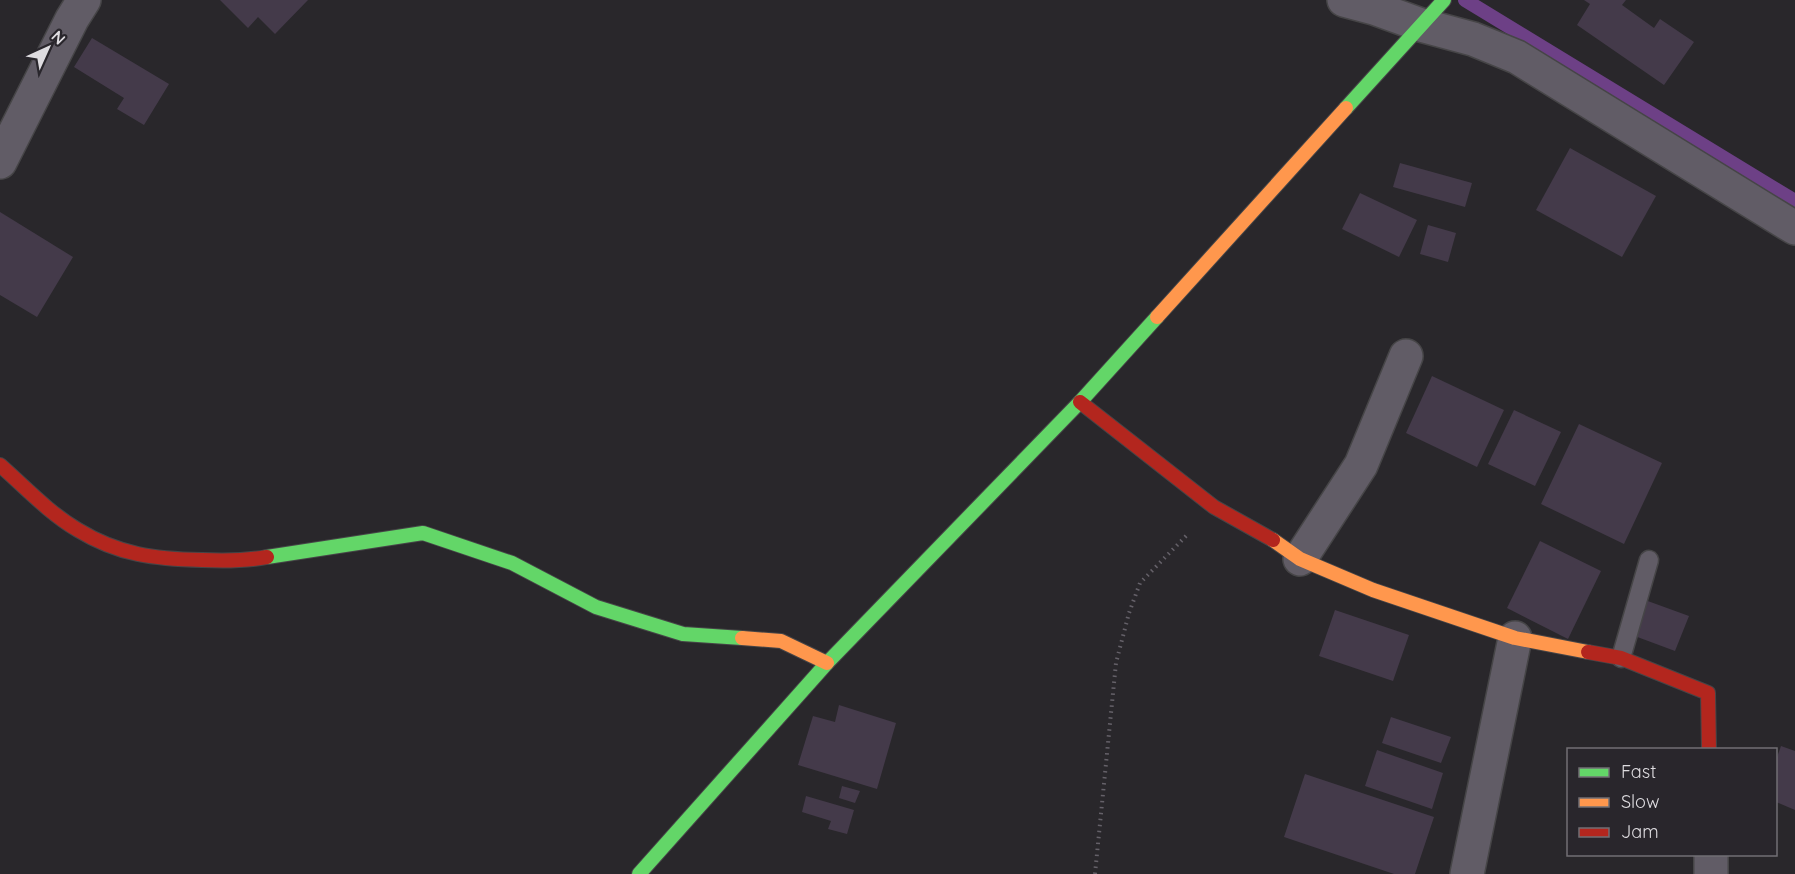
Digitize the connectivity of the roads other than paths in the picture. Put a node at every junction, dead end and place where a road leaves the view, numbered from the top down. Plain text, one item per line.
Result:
1 (84, 0) edge
2 (1344, 0) edge
3 (1443, 1) edge
4 (1421, 25) junction
5 (0, 162) edge
6 (1795, 228) edge
7 (1406, 356) dead end
8 (1080, 402) junction
9 (0, 465) edge
10 (1300, 559) junction
11 (1649, 560) dead end
12 (1515, 638) junction
13 (1621, 658) junction
14 (827, 663) junction
15 (1709, 748) edge
16 (1711, 856) edge
17 (639, 874) edge
18 (1467, 874) edge
19 (1711, 874) edge

1 - 5 street
2 - 4 street
3 - 4 street
4 - 6 street
4 - 8 street
7 - 10 street
8 - 10 street
8 - 14 street
9 - 14 street
10 - 12 street
11 - 13 lane
12 - 13 street
12 - 18 street
13 - 15 street
14 - 17 street
16 - 19 street

